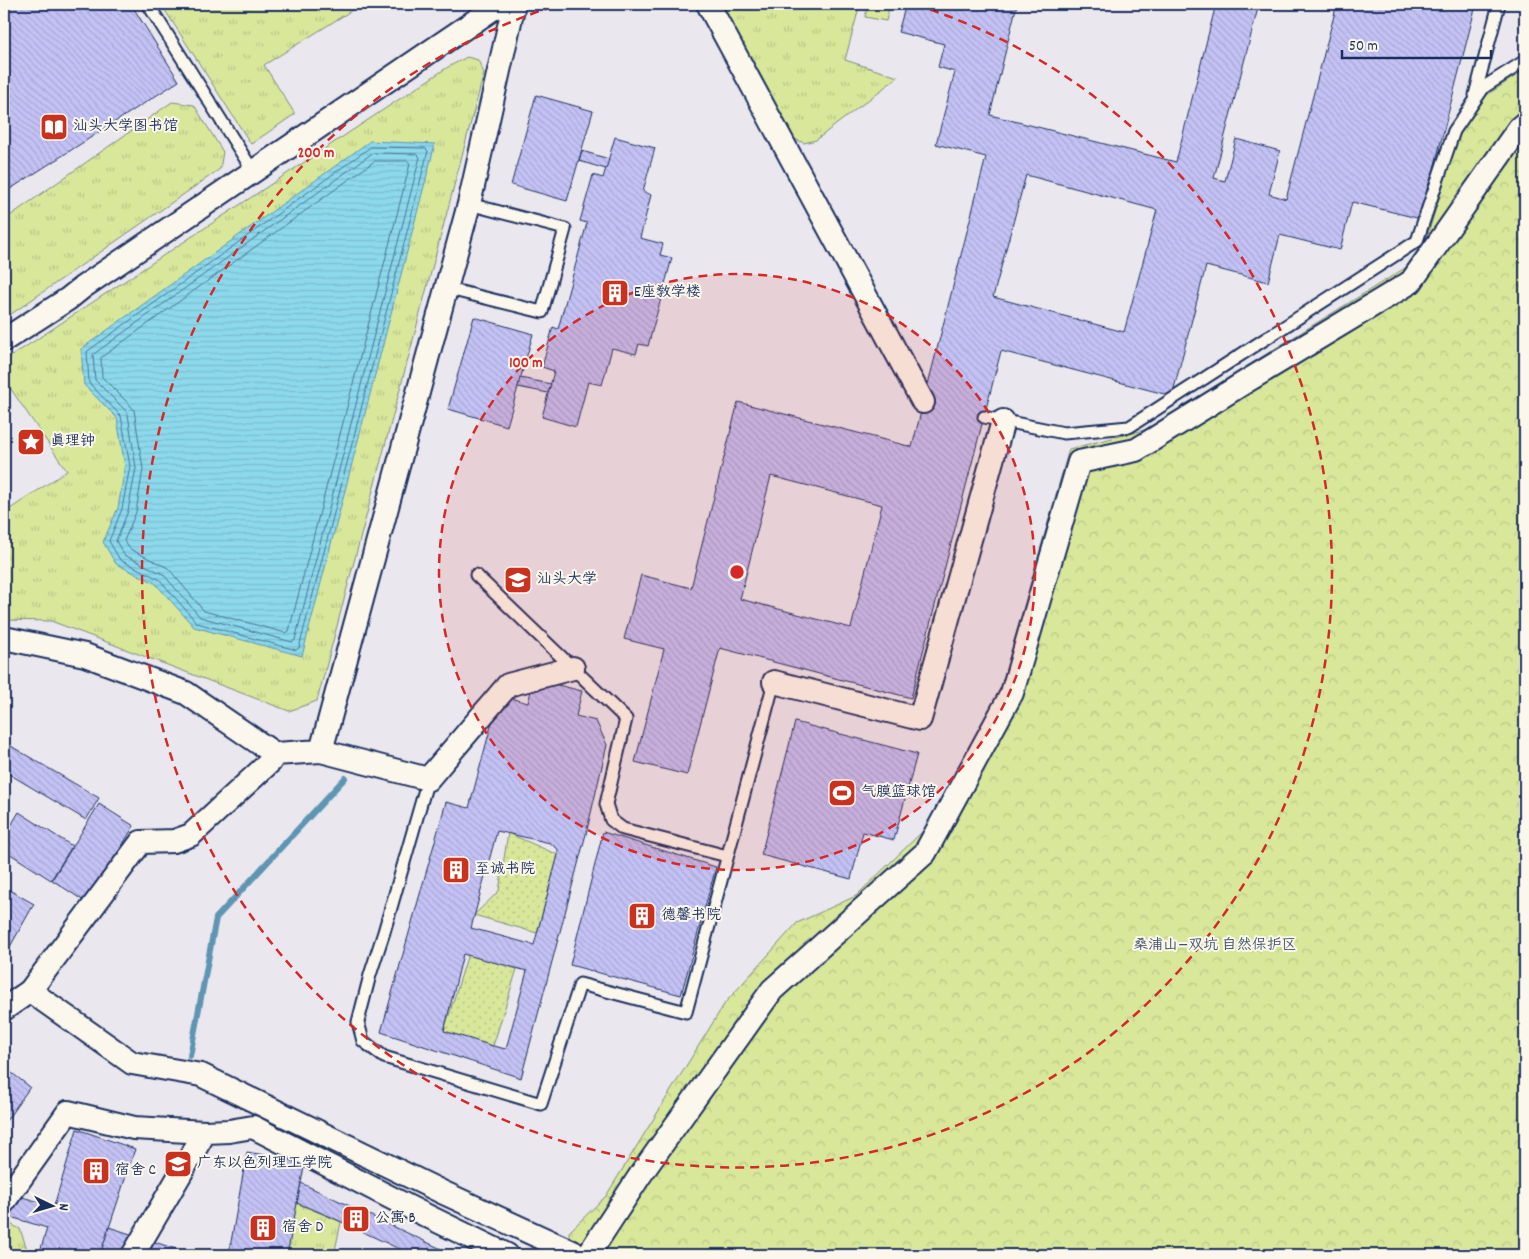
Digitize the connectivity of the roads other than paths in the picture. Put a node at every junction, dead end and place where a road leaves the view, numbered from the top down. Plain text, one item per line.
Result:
1 (148, 4) edge
2 (514, 4) edge
3 (708, 4) edge
4 (1499, 4) edge
5 (494, 8) edge
6 (1525, 61) edge
7 (1473, 104) junction
8 (1525, 123) edge
9 (253, 171) junction
10 (469, 204) junction
11 (445, 288) junction
12 (4, 340) edge
13 (923, 402) dead end
14 (994, 419) joint
15 (476, 575) dead end
16 (4, 638) edge
17 (572, 668) junction
18 (774, 682) joint
19 (321, 751) junction
20 (275, 754) junction
21 (428, 779) junction
22 (727, 856) junction
23 (30, 992) junction
24 (4, 1009) edge
25 (205, 1132) junction
26 (4, 1202) edge
27 (567, 1252) edge
28 (133, 1255) edge
29 (507, 1255) edge
30 (588, 1255) edge

1 - 9 lane
2 - 10 street
3 - 13 street
4 - 7 lane
5 - 9 street
6 - 7 lane
7 - 14 lane
8 - 30 street
9 - 12 street
10 - 11 street
10 - 11 lane
11 - 19 street
14 - 18 street
15 - 17 lane
16 - 20 street
17 - 21 street
17 - 22 lane
18 - 22 lane
19 - 20 street
19 - 21 street
20 - 23 street
21 - 22 lane
23 - 24 street
23 - 27 street
25 - 26 street
25 - 28 street
25 - 29 street

